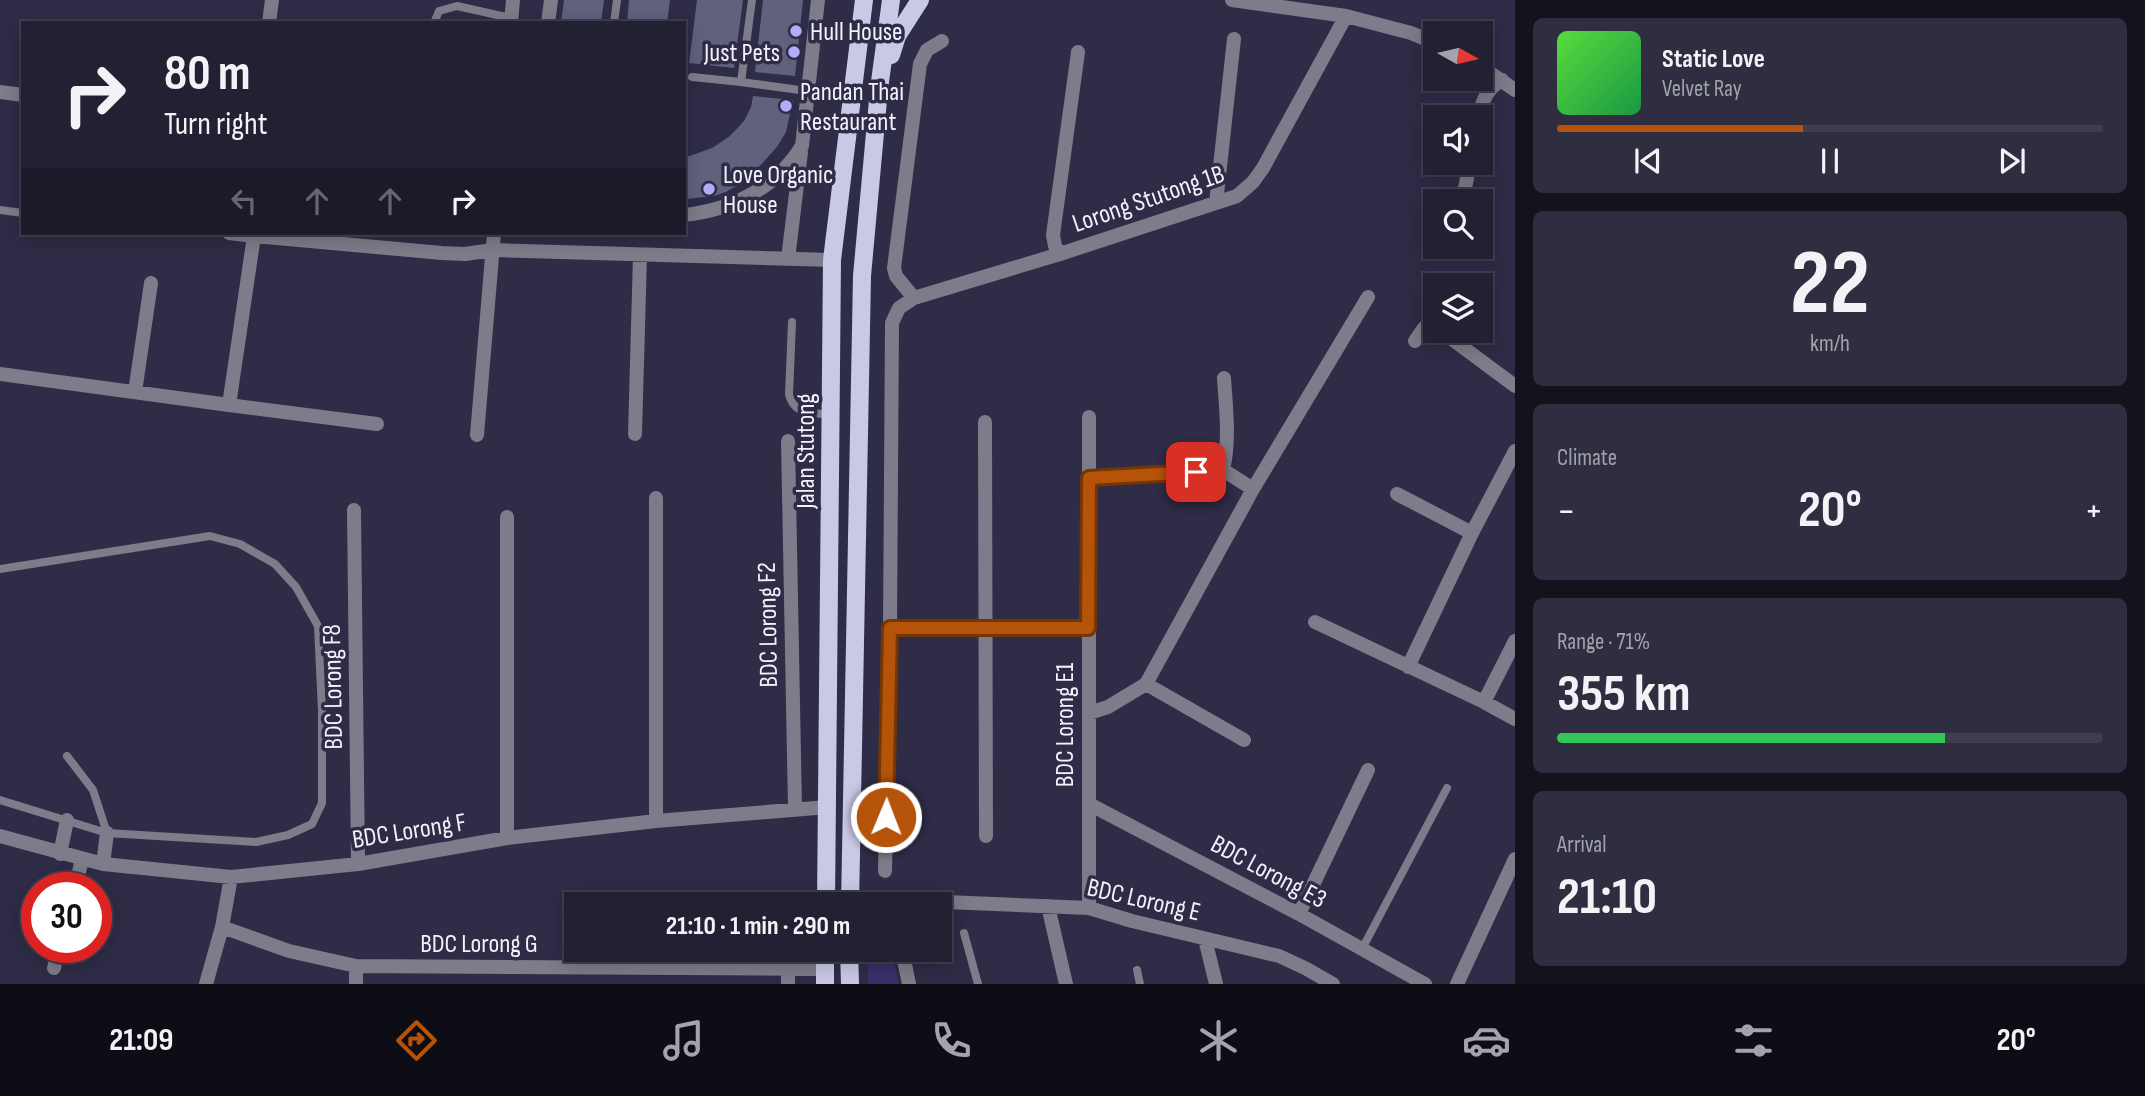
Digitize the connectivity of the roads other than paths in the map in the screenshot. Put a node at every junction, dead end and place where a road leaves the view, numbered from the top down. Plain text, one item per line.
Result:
1 (272, 0) edge
2 (513, 0) edge
3 (551, 0) edge
4 (617, 0) edge
5 (751, 0) edge
6 (818, 0) edge
7 (867, 0) edge
8 (891, 0) edge
9 (920, 0) edge
10 (1232, 0) edge
11 (1346, 16) junction
12 (511, 20) edge
13 (269, 21) edge
14 (435, 21) edge
15 (548, 21) edge
16 (614, 21) edge
17 (1423, 38) edge
18 (1234, 39) dead end
19 (942, 41) dead end
20 (1078, 52) dead end
21 (1493, 74) edge
22 (692, 77) dead end
23 (1502, 80) junction
24 (741, 82) junction
25 (879, 89) junction
26 (1515, 90) edge
27 (807, 91) junction
28 (0, 92) edge
29 (21, 95) edge
30 (1483, 105) edge
31 (802, 146) junction
32 (1216, 203) junction
33 (0, 210) edge
34 (21, 213) edge
35 (686, 215) edge
36 (246, 235) edge
37 (494, 235) edge
38 (254, 236) junction
39 (492, 250) junction
40 (1060, 254) junction
41 (640, 255) junction
42 (788, 259) junction
43 (832, 260) junction
44 (151, 283) dead end
45 (914, 298) junction
46 (1368, 298) dead end
47 (792, 322) dead end
48 (1423, 329) edge
49 (1415, 341) dead end
50 (1457, 343) edge
51 (0, 374) edge
52 (1224, 378) dead end
53 (1515, 386) edge
54 (135, 392) junction
55 (229, 405) junction
56 (831, 415) junction
57 (1089, 417) dead end
58 (985, 422) dead end
59 (377, 424) dead end
60 (635, 434) dead end
61 (477, 435) dead end
62 (788, 442) dead end
63 (1515, 450) edge
64 (1223, 470) junction
65 (1089, 478) junction
66 (1253, 489) junction
67 (1397, 494) dead end
68 (656, 498) dead end
69 (354, 510) dead end
70 (507, 517) dead end
71 (1472, 533) junction
72 (0, 569) edge
73 (1315, 622) dead end
74 (890, 628) junction
75 (1088, 628) junction
76 (986, 629) junction
77 (1515, 641) edge
78 (1408, 667) junction
79 (1146, 684) junction
80 (1483, 702) junction
81 (1089, 713) junction
82 (1515, 719) edge
83 (1244, 740) dead end
84 (67, 756) dead end
85 (1368, 770) dead end
86 (1447, 788) dead end
87 (0, 800) edge
88 (1089, 804) junction
89 (828, 807) junction
90 (795, 808) junction
91 (67, 820) junction
92 (656, 821) junction
93 (107, 833) junction
94 (0, 836) edge
95 (986, 836) dead end
96 (507, 838) junction
97 (60, 854) junction
98 (1515, 859) edge
99 (82, 860) junction
100 (103, 864) junction
101 (358, 864) junction
102 (79, 872) edge
103 (885, 872) dead end
104 (231, 877) junction
105 (826, 892) edge
106 (850, 892) edge
107 (952, 904) edge
108 (1048, 906) junction
109 (1089, 908) junction
110 (1299, 914) junction
111 (222, 928) junction
112 (964, 933) dead end
113 (1205, 939) junction
114 (1362, 949) junction
115 (842, 962) edge
116 (849, 962) edge
117 (904, 962) edge
118 (55, 963) edge
119 (356, 966) junction
120 (54, 968) dead end
121 (503, 968) junction
122 (650, 968) junction
123 (788, 968) junction
124 (1137, 970) dead end
125 (825, 976) edge
126 (206, 984) edge
127 (356, 984) edge
128 (503, 984) edge
129 (650, 984) edge
130 (788, 984) edge
131 (850, 984) edge
132 (909, 984) edge
133 (978, 984) edge
134 (1066, 984) edge
135 (1140, 984) edge
136 (1216, 984) edge
137 (1333, 984) edge
138 (1425, 984) edge
139 (1457, 984) edge

1 - 13 street
2 - 12 street
3 - 15 street
4 - 16 lane
5 - 24 lane
6 - 27 street
7 - 43 main road, Jalan Stutong
8 - 25 main road, Jalan Stutong
9 - 25 main road
10 - 11 street
11 - 17 street
11 - 32 street, Lorong Stutong 1B
12 - 14 lane
18 - 32 street
19 - 45 street
20 - 40 street
21 - 23 street
22 - 24 lane
23 - 26 street
23 - 30 street
24 - 27 lane
25 - 106 main road, Jalan Stutong
27 - 31 street
28 - 29 street
31 - 35 street
31 - 42 street
32 - 40 street, Lorong Stutong 1B
33 - 34 lane
36 - 38 street
37 - 39 street
38 - 39 street
38 - 55 street
39 - 41 street
39 - 61 street
40 - 45 street, Lorong Stutong 1B
41 - 42 street
41 - 60 street
42 - 43 street
43 - 56 main road, Jalan Stutong
44 - 54 street
45 - 74 street
46 - 66 street
47 - 56 lane
48 - 49 street
50 - 53 street
51 - 54 street
52 - 64 street
54 - 55 street
55 - 59 street
56 - 89 main road, Jalan Stutong
57 - 65 street, BDC Lorong E1
58 - 76 street
62 - 90 street, BDC Lorong F2
63 - 71 street
64 - 65 street
64 - 66 street
65 - 75 street, BDC Lorong E1
66 - 79 street
67 - 71 street
68 - 92 street
69 - 101 street, BDC Lorong F8
70 - 96 street
71 - 78 street
72 - 93 lane
73 - 78 street
74 - 76 street
74 - 103 street
75 - 76 street
75 - 81 street, BDC Lorong E1
76 - 95 street
77 - 80 street
78 - 80 street
79 - 81 street
79 - 83 street
80 - 82 street
81 - 88 street, BDC Lorong E1
84 - 93 lane
85 - 110 street
86 - 114 lane
87 - 91 lane
88 - 109 street, BDC Lorong E1
88 - 110 street, BDC Lorong E3
89 - 90 street, BDC Lorong F
89 - 105 main road, Jalan Stutong
90 - 92 street, BDC Lorong F
91 - 93 lane
91 - 97 street
92 - 96 street, BDC Lorong F
93 - 100 street
94 - 97 street, BDC Lorong F
96 - 101 street, BDC Lorong F
97 - 99 street, BDC Lorong F
98 - 139 street
99 - 100 street, BDC Lorong F
99 - 102 street
100 - 104 street, BDC Lorong F
101 - 104 street, BDC Lorong F
104 - 111 street
107 - 108 street, BDC Lorong E
108 - 109 street, BDC Lorong E
108 - 134 street
109 - 113 street, BDC Lorong E
110 - 114 street, BDC Lorong E3
111 - 119 street, BDC Lorong G
111 - 126 street
112 - 133 lane
113 - 136 street
113 - 137 street, BDC Lorong E
114 - 138 street, BDC Lorong E3
115 - 125 main road
116 - 131 main road
117 - 132 street
118 - 120 street
119 - 121 street, BDC Lorong G
119 - 127 street
121 - 122 street, BDC Lorong G
121 - 128 street
122 - 123 street, BDC Lorong G
122 - 129 street
123 - 125 street, BDC Lorong G
123 - 130 street
124 - 135 lane

